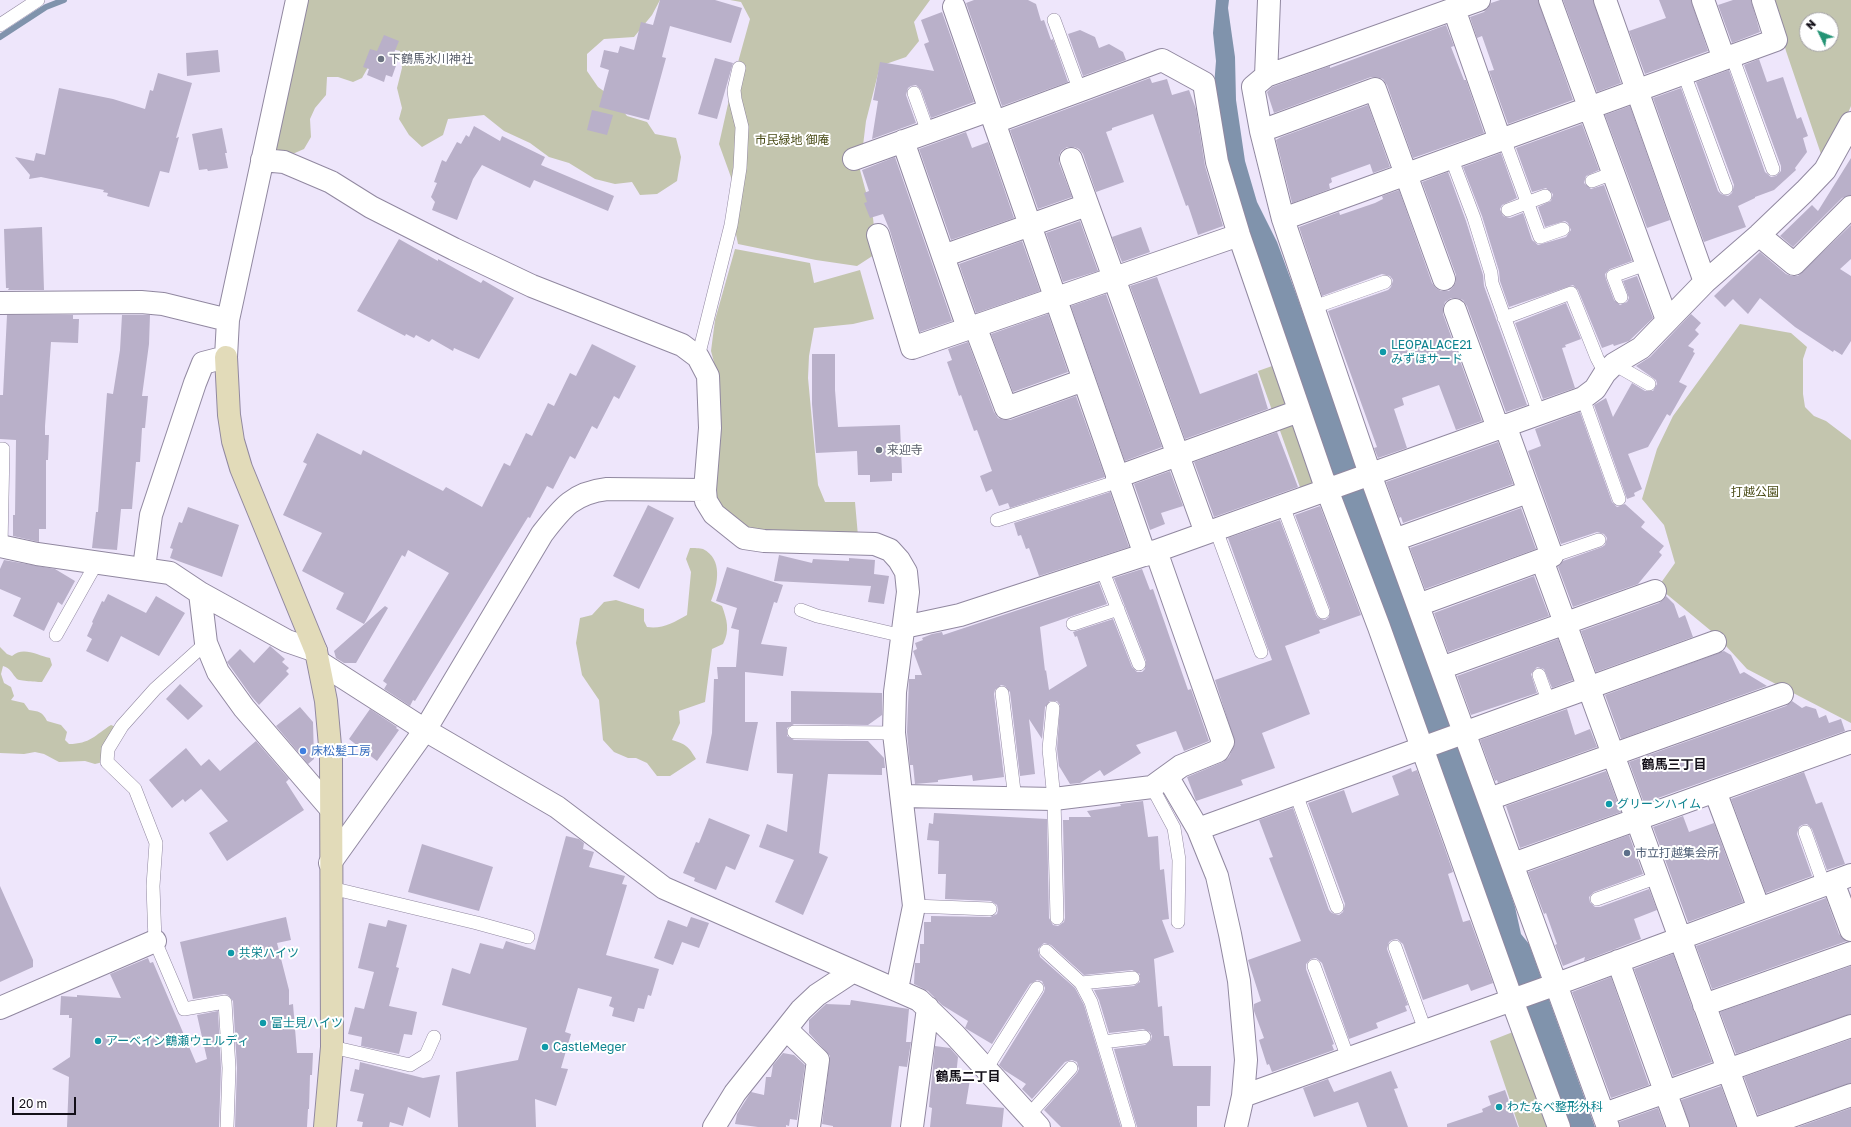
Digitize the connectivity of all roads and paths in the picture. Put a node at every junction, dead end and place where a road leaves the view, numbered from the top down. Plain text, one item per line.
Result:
1 (38, 0) edge
2 (297, 0) edge
3 (1269, 0) edge
4 (1479, 0) edge
5 (1550, 0) edge
6 (1605, 0) edge
7 (1703, 0) edge
8 (1762, 0) edge
9 (954, 7) dead end
10 (1454, 9) junction
11 (1054, 20) dead end
12 (0, 25) edge
13 (1728, 58) junction
14 (739, 68) dead end
15 (1684, 74) junction
16 (1266, 76) junction
17 (1080, 91) junction
18 (1637, 91) junction
19 (914, 93) dead end
20 (1590, 108) junction
21 (992, 116) junction
22 (1851, 123) edge
23 (1261, 131) junction
24 (928, 132) junction
25 (1502, 139) junction
26 (903, 141) junction
27 (1452, 157) junction
28 (854, 159) dead end
29 (1071, 159) dead end
30 (262, 160) junction
31 (1773, 169) dead end
32 (1613, 173) junction
33 (1406, 174) junction
34 (1592, 181) dead end
35 (1726, 188) dead end
36 (1546, 196) dead end
37 (1527, 203) junction
38 (1087, 205) junction
39 (1851, 207) edge
40 (1508, 210) dead end
41 (1283, 219) junction
42 (1030, 225) junction
43 (1562, 229) dead end
44 (878, 235) dead end
45 (1239, 235) junction
46 (1759, 235) junction
47 (943, 256) junction
48 (1646, 264) junction
49 (1114, 278) junction
50 (1444, 279) dead end
51 (1385, 282) dead end
52 (1705, 282) junction
53 (1621, 297) dead end
54 (1055, 298) junction
55 (0, 303) edge
56 (1314, 307) junction
57 (1455, 310) dead end
58 (1504, 318) junction
59 (228, 320) junction
60 (1667, 320) junction
61 (972, 327) junction
62 (226, 357) junction
63 (698, 357) junction
64 (1609, 368) junction
65 (1084, 380) junction
66 (1649, 384) dead end
67 (1583, 398) junction
68 (1299, 411) junction
69 (1539, 413) junction
70 (1502, 427) junction
71 (0, 449) edge
72 (1177, 455) junction
73 (1370, 474) junction
74 (1118, 479) junction
75 (705, 490) junction
76 (1328, 491) junction
77 (1528, 492) junction
78 (1619, 499) dead end
79 (1283, 506) junction
80 (997, 520) dead end
81 (1211, 532) junction
82 (1394, 540) junction
83 (1598, 540) dead end
84 (1, 546) edge
85 (1150, 553) junction
86 (1547, 558) junction
87 (97, 562) junction
88 (144, 568) junction
89 (1102, 569) junction
90 (1655, 591) dead end
91 (200, 593) junction
92 (1418, 605) junction
93 (1118, 609) junction
94 (801, 610) dead end
95 (1323, 612) dead end
96 (1073, 624) dead end
97 (1565, 624) junction
98 (904, 631) junction
99 (56, 635) dead end
100 (1715, 642) dead end
101 (206, 643) junction
102 (1261, 652) dead end
103 (317, 657) junction
104 (1139, 664) dead end
105 (1441, 668) junction
106 (1539, 675) dead end
107 (1589, 688) junction
108 (1002, 693) dead end
109 (1782, 694) dead end
110 (1549, 703) junction
111 (1053, 708) dead end
112 (425, 730) junction
113 (794, 732) dead end
114 (894, 733) junction
115 (1465, 733) junction
116 (1851, 742) edge
117 (1423, 749) junction
118 (1613, 755) junction
119 (1160, 782) junction
120 (1715, 791) junction
121 (1296, 794) junction
122 (902, 796) junction
123 (1054, 799) junction
124 (1489, 799) junction
125 (1015, 800) junction
126 (331, 809) junction
127 (1637, 819) junction
128 (1198, 829) junction
129 (1805, 832) dead end
130 (330, 863) junction
131 (1513, 864) junction
132 (1658, 877) junction
133 (1836, 881) edge
134 (330, 888) junction
135 (1597, 899) dead end
136 (914, 906) junction
137 (1337, 907) dead end
138 (990, 909) dead end
139 (1759, 909) junction
140 (1057, 918) dead end
141 (1178, 922) dead end
142 (1851, 930) edge
143 (528, 937) dead end
144 (1680, 938) junction
145 (155, 941) junction
146 (1394, 947) dead end
147 (1046, 951) dead end
148 (1851, 953) edge
149 (1618, 961) junction
150 (1314, 966) dead end
151 (852, 972) junction
152 (1134, 978) dead end
153 (1081, 983) junction
154 (1557, 984) junction
155 (1037, 988) dead end
156 (897, 989) junction
157 (1512, 1000) junction
158 (1704, 1005) junction
159 (0, 1006) edge
160 (928, 1008) junction
161 (1851, 1026) edge
162 (786, 1029) junction
163 (1425, 1030) junction
164 (434, 1037) dead end
165 (1144, 1037) dead end
166 (1103, 1042) junction
167 (332, 1047) junction
168 (1348, 1058) junction
169 (1071, 1068) dead end
170 (986, 1069) junction
171 (1728, 1070) junction
172 (1665, 1092) junction
173 (1851, 1095) edge
174 (1243, 1096) junction
175 (1606, 1120) edge
176 (1034, 1121) edge
177 (227, 1127) edge
178 (325, 1127) edge
179 (714, 1127) edge
180 (809, 1127) edge
181 (912, 1127) edge
182 (1129, 1127) edge
183 (1236, 1127) edge
184 (1559, 1127) edge
185 (1678, 1127) edge
186 (1749, 1127) edge
187 (1761, 1127) edge

1 - 12 lane
2 - 30 street
3 - 16 street
4 - 10 street
5 - 20 street
6 - 18 street
7 - 13 street
8 - 13 street
9 - 21 street
10 - 16 street
10 - 25 street
11 - 17 lane
13 - 15 street
13 - 31 lane
14 - 63 lane
15 - 18 street
15 - 35 lane
16 - 23 street
17 - 21 street
17 - 45 street
18 - 20 street
18 - 52 street
19 - 24 lane
20 - 25 street
20 - 32 street
21 - 24 street
21 - 42 street
22 - 46 street
23 - 33 street
23 - 41 street
24 - 26 street
25 - 27 street
25 - 37 lane
26 - 28 street
26 - 47 street
27 - 33 street
27 - 58 lane
29 - 38 street
30 - 59 street
30 - 63 street
32 - 34 lane
32 - 48 street
33 - 41 street
33 - 50 street
36 - 37 lane
37 - 40 lane
37 - 43 lane
38 - 42 street
38 - 49 street
39 - 46 street
41 - 56 street
42 - 47 street
42 - 54 street
44 - 61 street
45 - 49 street
45 - 68 street
46 - 52 street
47 - 61 street
48 - 53 lane
48 - 60 street
49 - 54 street
49 - 72 street
51 - 56 lane
52 - 60 street
54 - 61 street
54 - 65 street
55 - 59 street
56 - 73 street
57 - 70 street
58 - 64 lane
58 - 69 lane
59 - 62 street
60 - 64 street
61 - 65 street
62 - 88 street
62 - 103 street
63 - 75 street
64 - 66 lane
64 - 67 street
65 - 74 street
67 - 69 street
67 - 78 lane
68 - 72 street
68 - 76 street
69 - 70 street
70 - 73 street
70 - 77 street
71 - 84 lane
72 - 74 street
72 - 81 street
73 - 76 street
73 - 82 street
74 - 80 lane
74 - 85 street
75 - 98 street
75 - 112 street
76 - 79 street
76 - 117 street
77 - 82 street
77 - 86 street
79 - 81 street
79 - 95 lane
81 - 85 street
81 - 102 lane
82 - 92 street
83 - 86 lane
84 - 87 street
85 - 89 street
85 - 119 street
86 - 92 street
86 - 97 street
87 - 88 street
87 - 99 lane
88 - 91 street
89 - 93 lane
89 - 98 street
90 - 97 street
91 - 101 street
91 - 103 street
92 - 105 street
93 - 96 lane
93 - 104 lane
94 - 98 lane
97 - 105 street
97 - 107 street
98 - 114 street
100 - 107 street
101 - 126 street
101 - 145 lane
103 - 112 street
103 - 126 street
105 - 115 street
106 - 110 lane
107 - 110 street
107 - 118 street
108 - 125 lane
109 - 118 street
110 - 115 street
111 - 123 lane
112 - 130 street
112 - 151 street
113 - 114 lane
114 - 122 street
115 - 117 street
115 - 124 street
116 - 120 street
117 - 121 street
117 - 157 street
118 - 124 street
118 - 127 street
119 - 123 street
119 - 128 street
119 - 141 lane
120 - 127 street
120 - 139 street
121 - 128 street
121 - 137 lane
122 - 125 street
122 - 136 street
123 - 125 street
123 - 140 lane
124 - 131 street
126 - 130 street
127 - 131 street
127 - 132 street
128 - 174 street
129 - 133 lane
130 - 134 street
131 - 154 street
132 - 135 lane
132 - 144 street
133 - 139 street
133 - 142 street
134 - 143 lane
134 - 167 street
136 - 138 lane
136 - 156 street
139 - 144 street
144 - 149 street
144 - 158 street
145 - 159 street
145 - 177 lane
146 - 163 lane
147 - 153 lane
148 - 158 street
149 - 154 street
149 - 172 street
150 - 168 lane
151 - 156 street
151 - 162 street
152 - 153 lane
153 - 166 lane
154 - 157 street
154 - 175 street
155 - 170 lane
156 - 160 street
157 - 163 street
157 - 184 street
158 - 171 street
160 - 170 street
160 - 181 street
161 - 171 street
162 - 179 street
162 - 180 street
163 - 168 street
164 - 167 lane
165 - 166 lane
166 - 182 lane
167 - 178 street
168 - 174 street
169 - 176 lane
170 - 176 street
171 - 172 street
171 - 186 street
172 - 175 street
172 - 185 street
173 - 187 street
174 - 183 street

